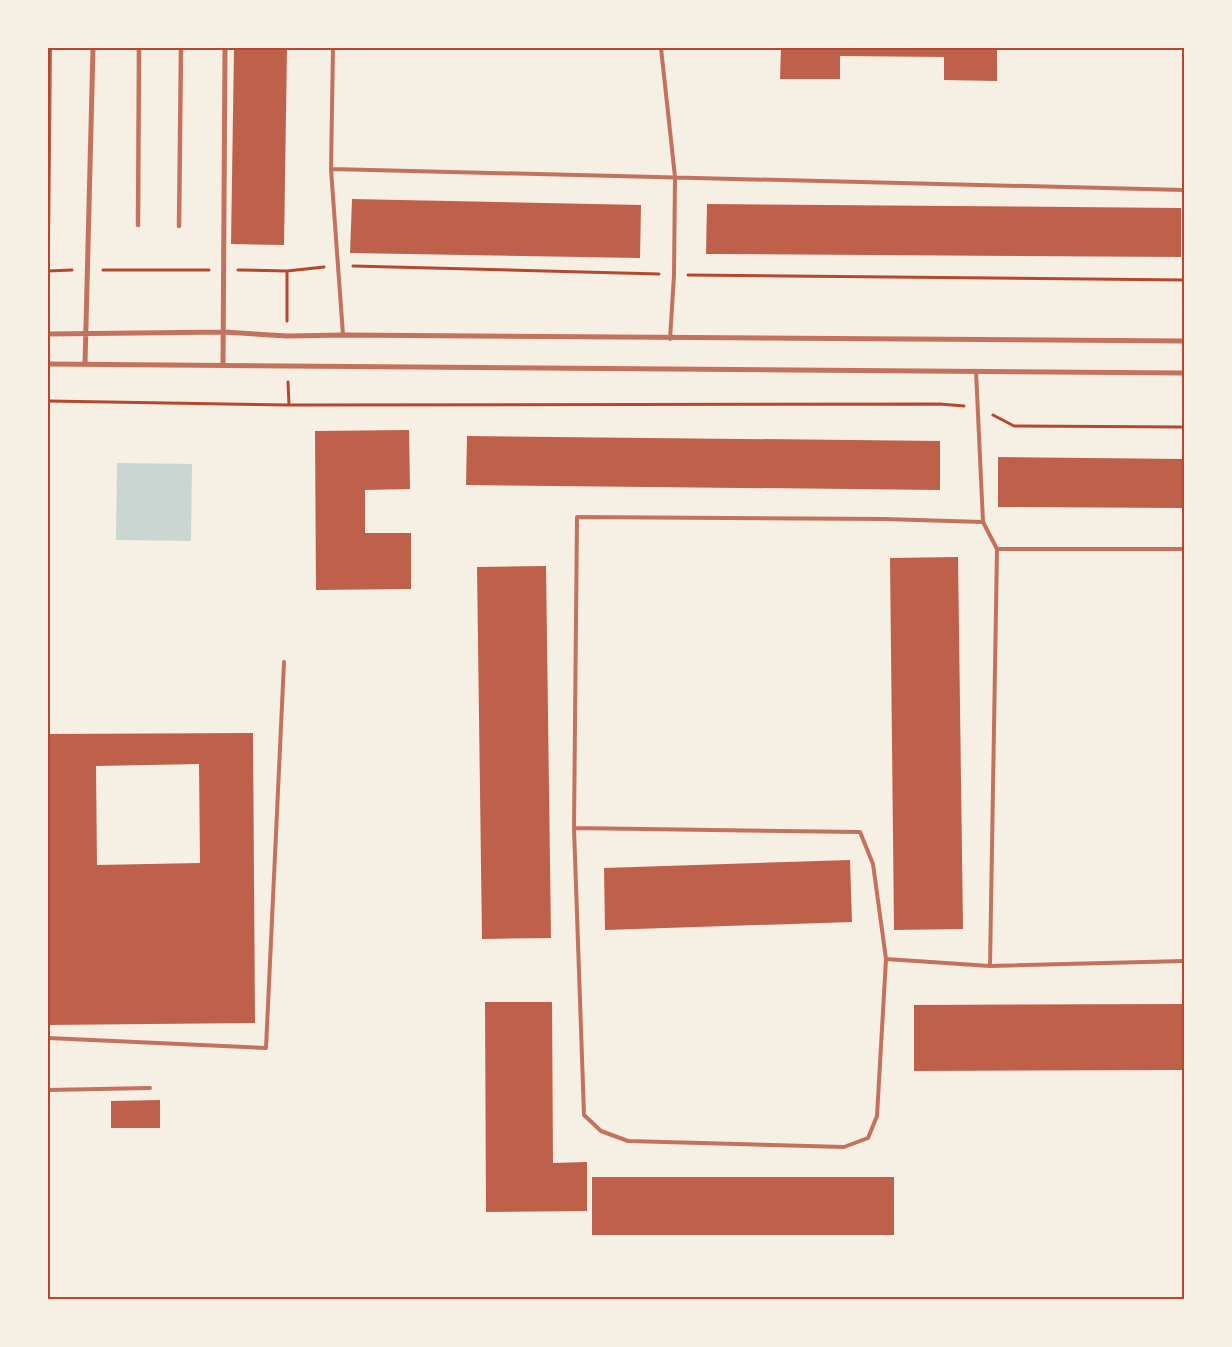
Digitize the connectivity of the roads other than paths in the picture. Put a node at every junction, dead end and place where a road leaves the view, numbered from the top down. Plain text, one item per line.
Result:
1 (93, 48) edge
2 (139, 48) edge
3 (181, 48) edge
4 (225, 48) edge
5 (333, 48) edge
6 (661, 48) edge
7 (331, 168) junction
8 (675, 177) junction
9 (1184, 190) edge
10 (138, 225) dead end
11 (179, 226) dead end
12 (224, 332) junction
13 (48, 334) edge
14 (86, 334) junction
15 (342, 335) junction
16 (670, 339) junction
17 (1184, 342) edge
18 (48, 364) edge
19 (85, 364) junction
20 (223, 364) junction
21 (976, 371) junction
22 (1184, 373) edge
23 (983, 522) junction
24 (997, 549) junction
25 (1184, 550) edge
26 (284, 662) dead end
27 (574, 828) junction
28 (886, 959) junction
29 (1184, 961) edge
30 (990, 966) junction
31 (48, 1038) edge
32 (150, 1088) dead end
33 (48, 1090) edge

1 - 14 street
2 - 10 street
3 - 11 street
4 - 12 street
5 - 7 lane
6 - 8 lane
7 - 8 lane
7 - 15 lane
8 - 9 lane
8 - 16 lane
12 - 14 street
12 - 15 street
12 - 20 street
13 - 14 street
14 - 19 street
15 - 16 street
16 - 17 street
18 - 19 street
19 - 20 street
20 - 21 street
21 - 22 street
21 - 23 lane
23 - 24 lane
23 - 27 lane
24 - 25 lane
24 - 30 lane
26 - 31 lane
27 - 28 lane
27 - 28 lane
28 - 30 lane
29 - 30 lane
32 - 33 lane

